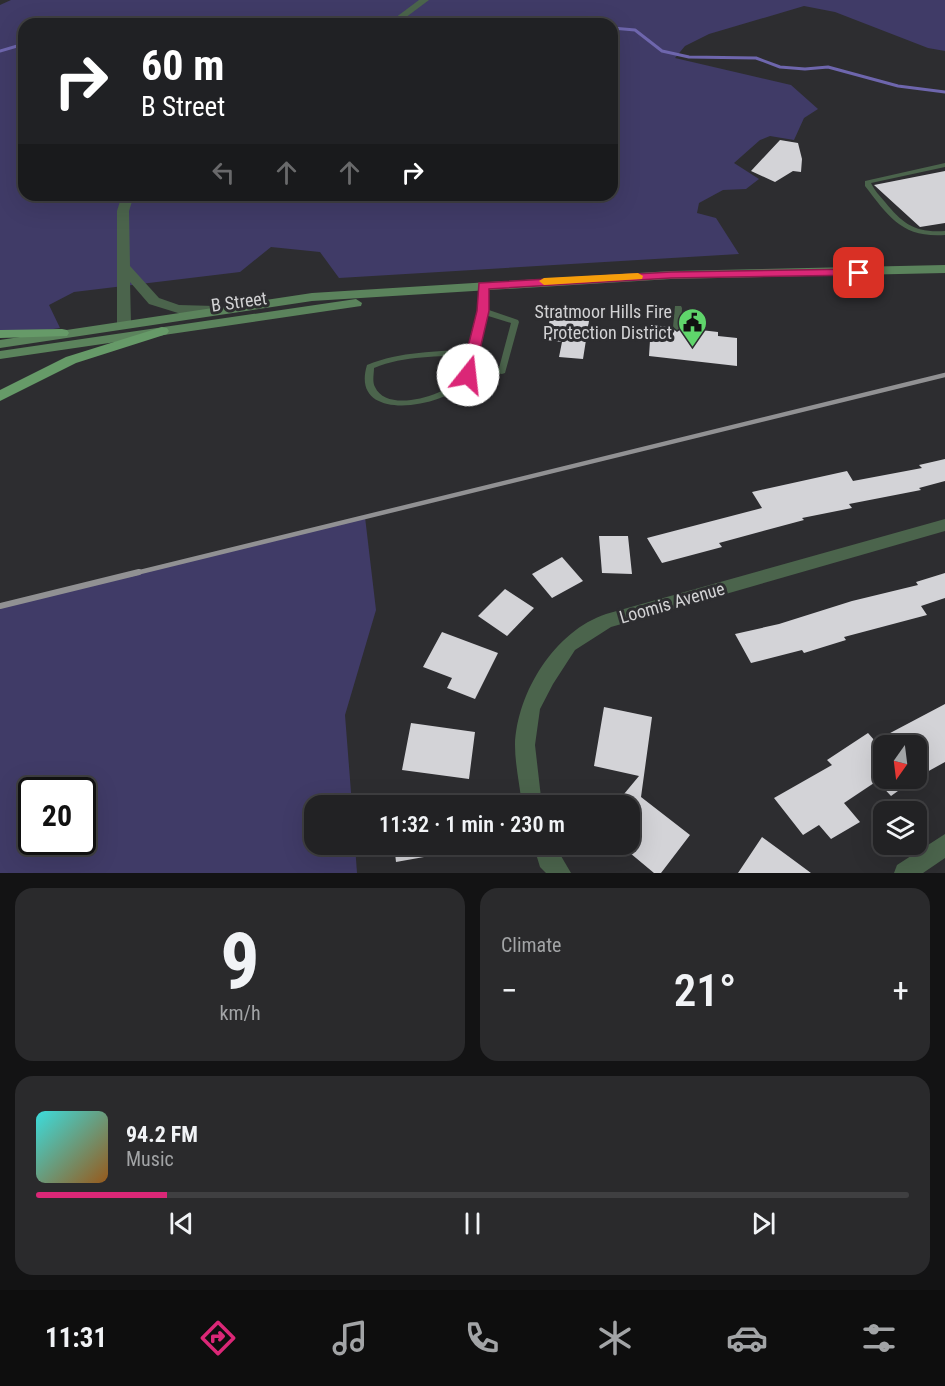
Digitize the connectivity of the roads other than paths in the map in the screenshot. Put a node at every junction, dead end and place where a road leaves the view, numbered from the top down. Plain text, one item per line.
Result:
1 (424, 0) edge
2 (399, 18) edge
3 (945, 165) edge
4 (126, 201) edge
5 (945, 233) edge
6 (123, 266) junction
7 (945, 269) edge
8 (483, 285) junction
9 (678, 308) dead end
10 (215, 310) junction
11 (483, 311) junction
12 (124, 324) junction
13 (677, 327) dead end
14 (162, 331) junction
15 (62, 333) junction
16 (0, 334) edge
17 (0, 344) edge
18 (474, 352) junction
19 (0, 355) edge
20 (470, 366) junction
21 (0, 396) edge
22 (945, 525) edge
23 (530, 795) edge
24 (945, 845) edge
25 (547, 855) edge
26 (560, 873) edge
27 (905, 873) edge

1 - 2 street
3 - 5 lane
4 - 6 street
6 - 10 street
6 - 12 street
7 - 8 main road, B Street
8 - 10 main road, B Street
8 - 11 lane
8 - 14 main road, B Street
9 - 13 lane
10 - 12 main road, B Street
11 - 18 lane
11 - 20 lane
12 - 15 main road, B Street
14 - 19 main road, B Street
14 - 21 main road
15 - 16 main road
15 - 17 main road, B Street
18 - 20 lane
18 - 20 lane
22 - 23 street, Loomis Avenue
24 - 27 street
25 - 26 street

